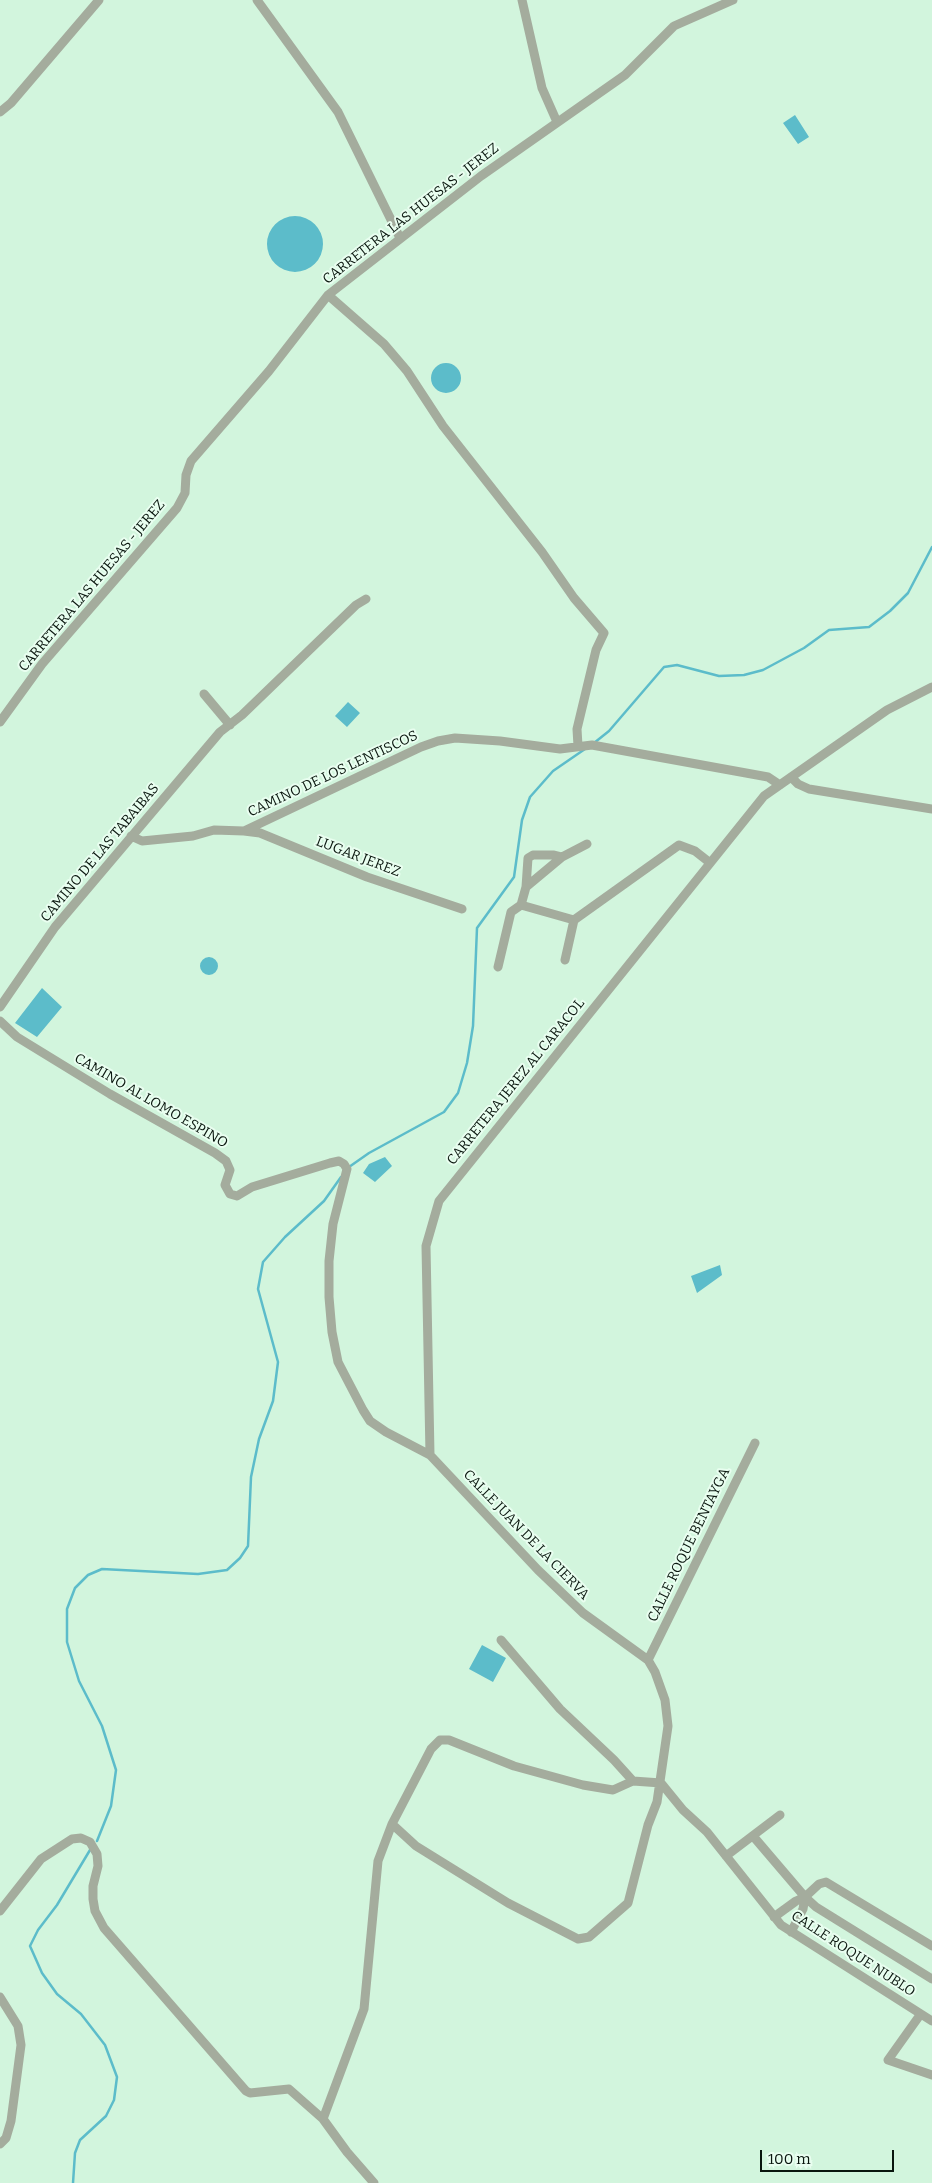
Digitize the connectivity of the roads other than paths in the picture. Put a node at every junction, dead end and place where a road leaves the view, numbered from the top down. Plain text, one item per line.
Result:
1 (99, 0) edge
2 (257, 0) edge
3 (522, 0) edge
4 (733, 0) edge
5 (0, 112) edge
6 (557, 122) junction
7 (400, 238) junction
8 (328, 295) junction
9 (366, 599) dead end
10 (932, 687) edge
11 (204, 694) dead end
12 (0, 722) edge
13 (230, 725) junction
14 (578, 746) junction
15 (791, 777) junction
16 (780, 785) junction
17 (932, 809) edge
18 (244, 831) junction
19 (131, 836) junction
20 (587, 844) dead end
21 (562, 857) junction
22 (709, 862) junction
23 (526, 887) junction
24 (521, 905) junction
25 (462, 909) dead end
26 (574, 920) junction
27 (564, 960) dead end
28 (498, 967) dead end
29 (0, 1007) edge
30 (0, 1021) edge
31 (755, 1443) dead end
32 (430, 1455) junction
33 (501, 1640) dead end
34 (648, 1660) junction
35 (633, 1782) junction
36 (661, 1784) junction
37 (780, 1815) dead end
38 (392, 1824) junction
39 (753, 1836) junction
40 (726, 1856) junction
41 (805, 1897) junction
42 (0, 1911) edge
43 (774, 1917) junction
44 (791, 1932) junction
45 (932, 1946) edge
46 (932, 1978) edge
47 (0, 1997) edge
48 (920, 2014) junction
49 (932, 2021) edge
50 (932, 2075) edge
51 (323, 2119) junction
52 (0, 2144) edge
53 (374, 2183) edge

1 - 5 street
2 - 7 street
3 - 6 street
4 - 6 street, CARRETERA LAS HUESAS - JEREZ
6 - 7 street, CARRETERA LAS HUESAS - JEREZ
7 - 8 street, CARRETERA LAS HUESAS - JEREZ
8 - 12 street, CARRETERA LAS HUESAS - JEREZ
8 - 14 street
9 - 13 street, CAMINO DE LAS TABAIBAS
10 - 15 street, CARRETERA JEREZ AL CARACOL
11 - 13 street
13 - 19 street, CAMINO DE LAS TABAIBAS
14 - 16 street, CAMINO DE LOS LENTISCOS
14 - 18 street, CAMINO DE LOS LENTISCOS
15 - 16 street, CARRETERA JEREZ AL CARACOL
15 - 17 street
16 - 22 street, CARRETERA JEREZ AL CARACOL
18 - 19 street, CAMINO DE LOS LENTISCOS
18 - 25 street, LUGAR JEREZ
19 - 29 street, CAMINO DE LAS TABAIBAS
20 - 21 street
21 - 23 street
21 - 23 street
22 - 26 street
22 - 32 street, CARRETERA JEREZ AL CARACOL
23 - 24 street
24 - 26 street
24 - 28 street
26 - 27 street
30 - 32 street, CAMINO AL LOMO ESPINO
31 - 34 street, CALLE ROQUE BENTAYGA
32 - 34 street, CALLE JUAN DE LA CIERVA
33 - 35 street
34 - 36 street, CALLE JUAN DE LA CIERVA
35 - 36 street
35 - 38 street
36 - 38 street, CALLE JUAN DE LA CIERVA
36 - 40 street, CALLE ROQUE NUBLO
37 - 39 street
38 - 51 street
39 - 40 street
39 - 41 street
40 - 43 street, CALLE ROQUE NUBLO
41 - 43 street
41 - 44 street
41 - 45 street
41 - 46 street
42 - 51 street
43 - 44 street, CALLE ROQUE NUBLO
44 - 48 street, CALLE ROQUE NUBLO
47 - 52 street
48 - 49 street, CALLE ROQUE NUBLO
48 - 50 street
51 - 53 street

